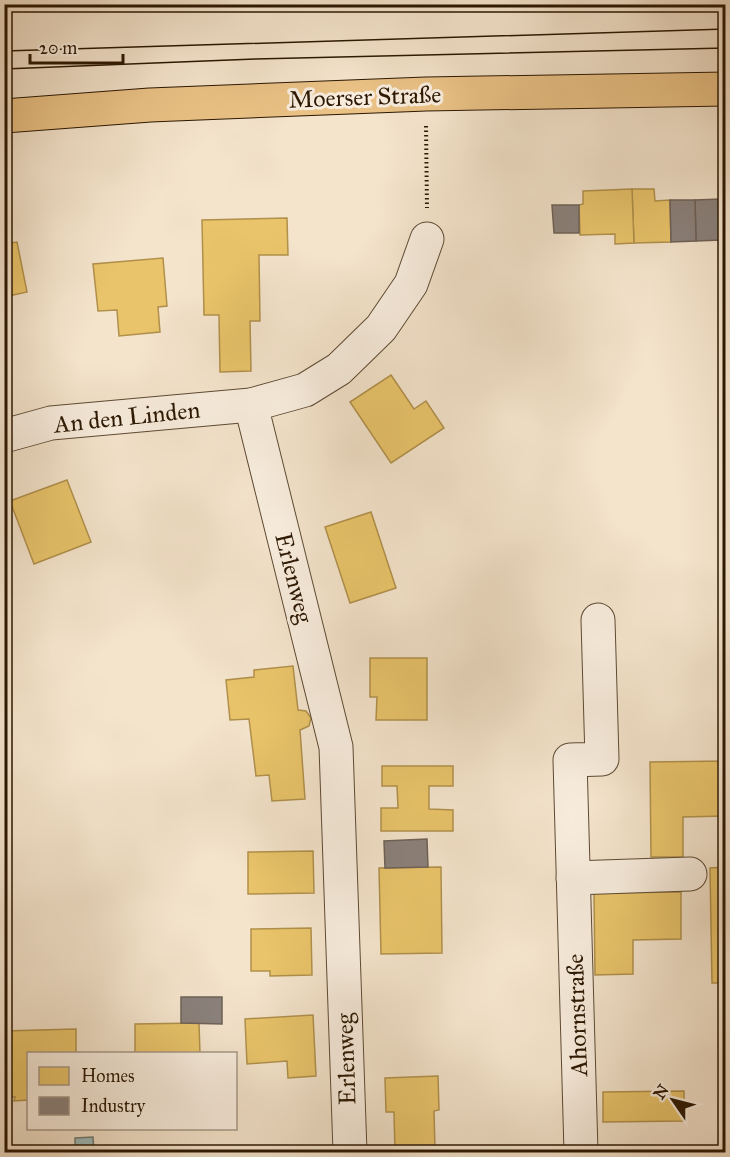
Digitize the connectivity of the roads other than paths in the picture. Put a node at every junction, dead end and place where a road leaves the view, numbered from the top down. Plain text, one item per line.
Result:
1 (726, 89) edge
2 (4, 116) edge
3 (427, 239) road end
4 (251, 405) junction
5 (4, 435) edge
6 (598, 620) dead end
7 (690, 874) dead end
8 (573, 878) junction
9 (350, 1152) edge
10 (581, 1152) edge

1 - 2 main road, Moerser Straße
3 - 4 street
4 - 5 street, An den Linden
4 - 9 street, Erlenweg
6 - 8 street, Ahornstraße
7 - 8 street
8 - 10 street, Ahornstraße

